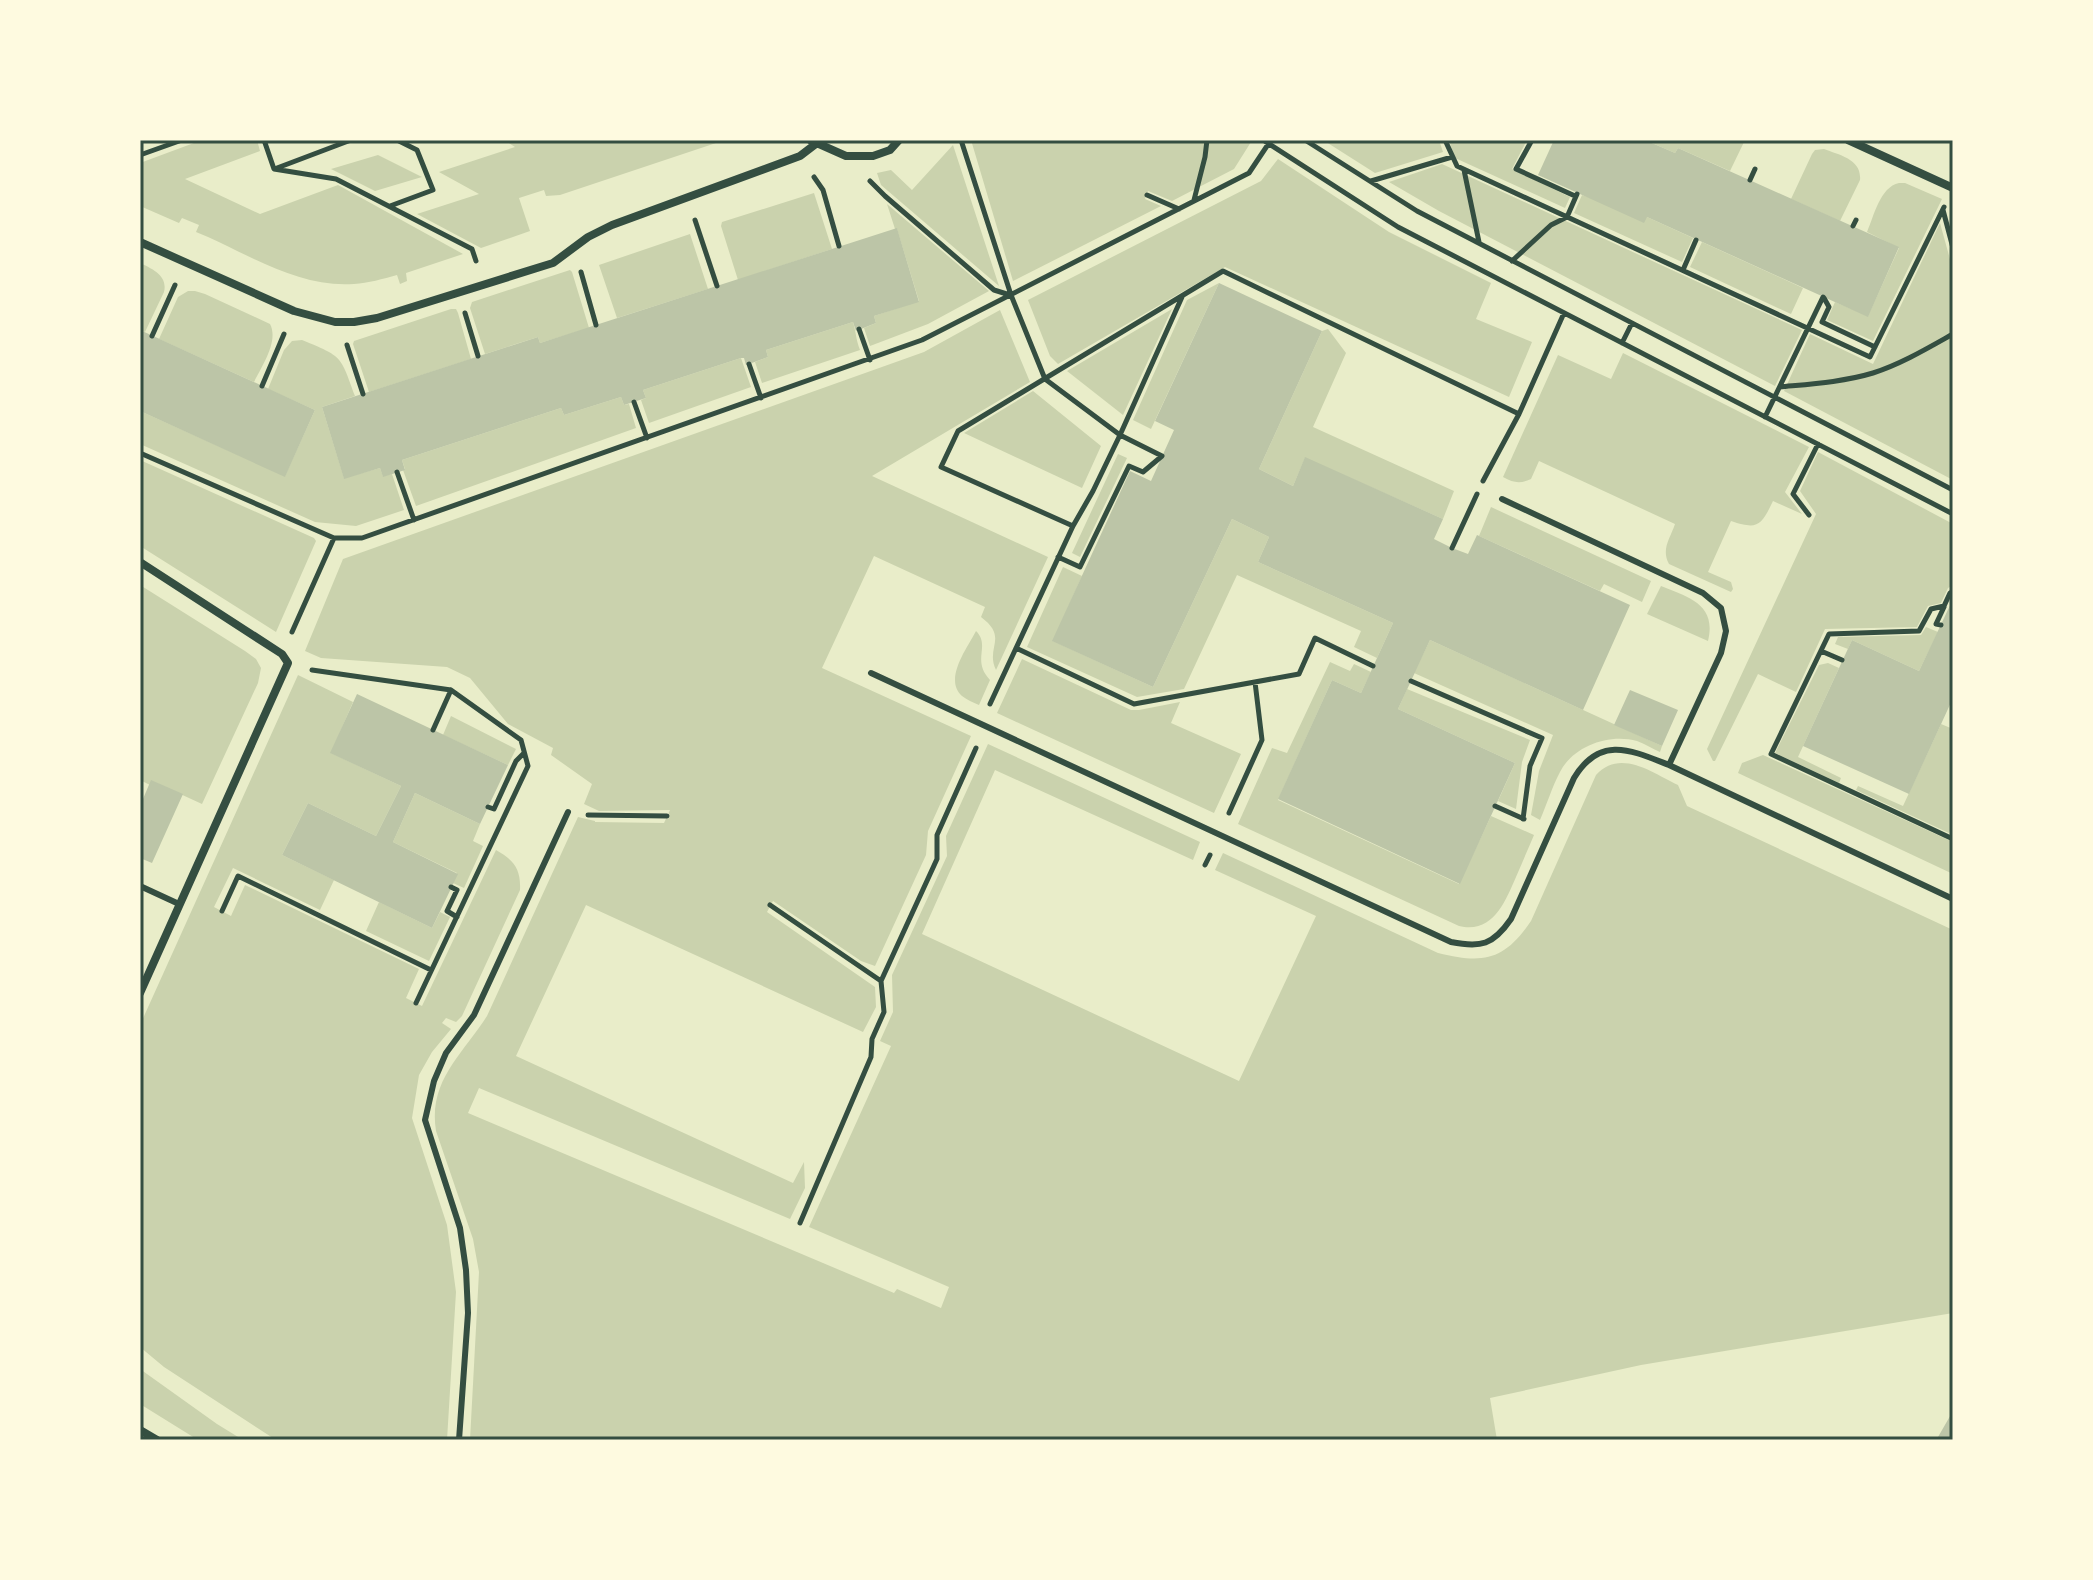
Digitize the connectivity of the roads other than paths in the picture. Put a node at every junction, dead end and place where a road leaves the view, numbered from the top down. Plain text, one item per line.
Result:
1 (899, 140) edge
2 (1848, 140) edge
3 (814, 142) edge
4 (1953, 188) edge
5 (140, 242) edge
6 (1502, 499) dead end
7 (140, 562) edge
8 (871, 673) dead end
9 (1669, 765) junction
10 (568, 812) road end
11 (140, 886) edge
12 (1953, 899) edge
13 (179, 904) junction
14 (140, 993) edge
15 (140, 1430) edge
16 (157, 1440) edge
17 (459, 1440) edge

1 - 3 street
2 - 4 street
3 - 5 street
6 - 9 lane
7 - 13 street
8 - 9 lane
9 - 12 lane
10 - 17 lane
11 - 13 lane
13 - 14 street
15 - 16 street

